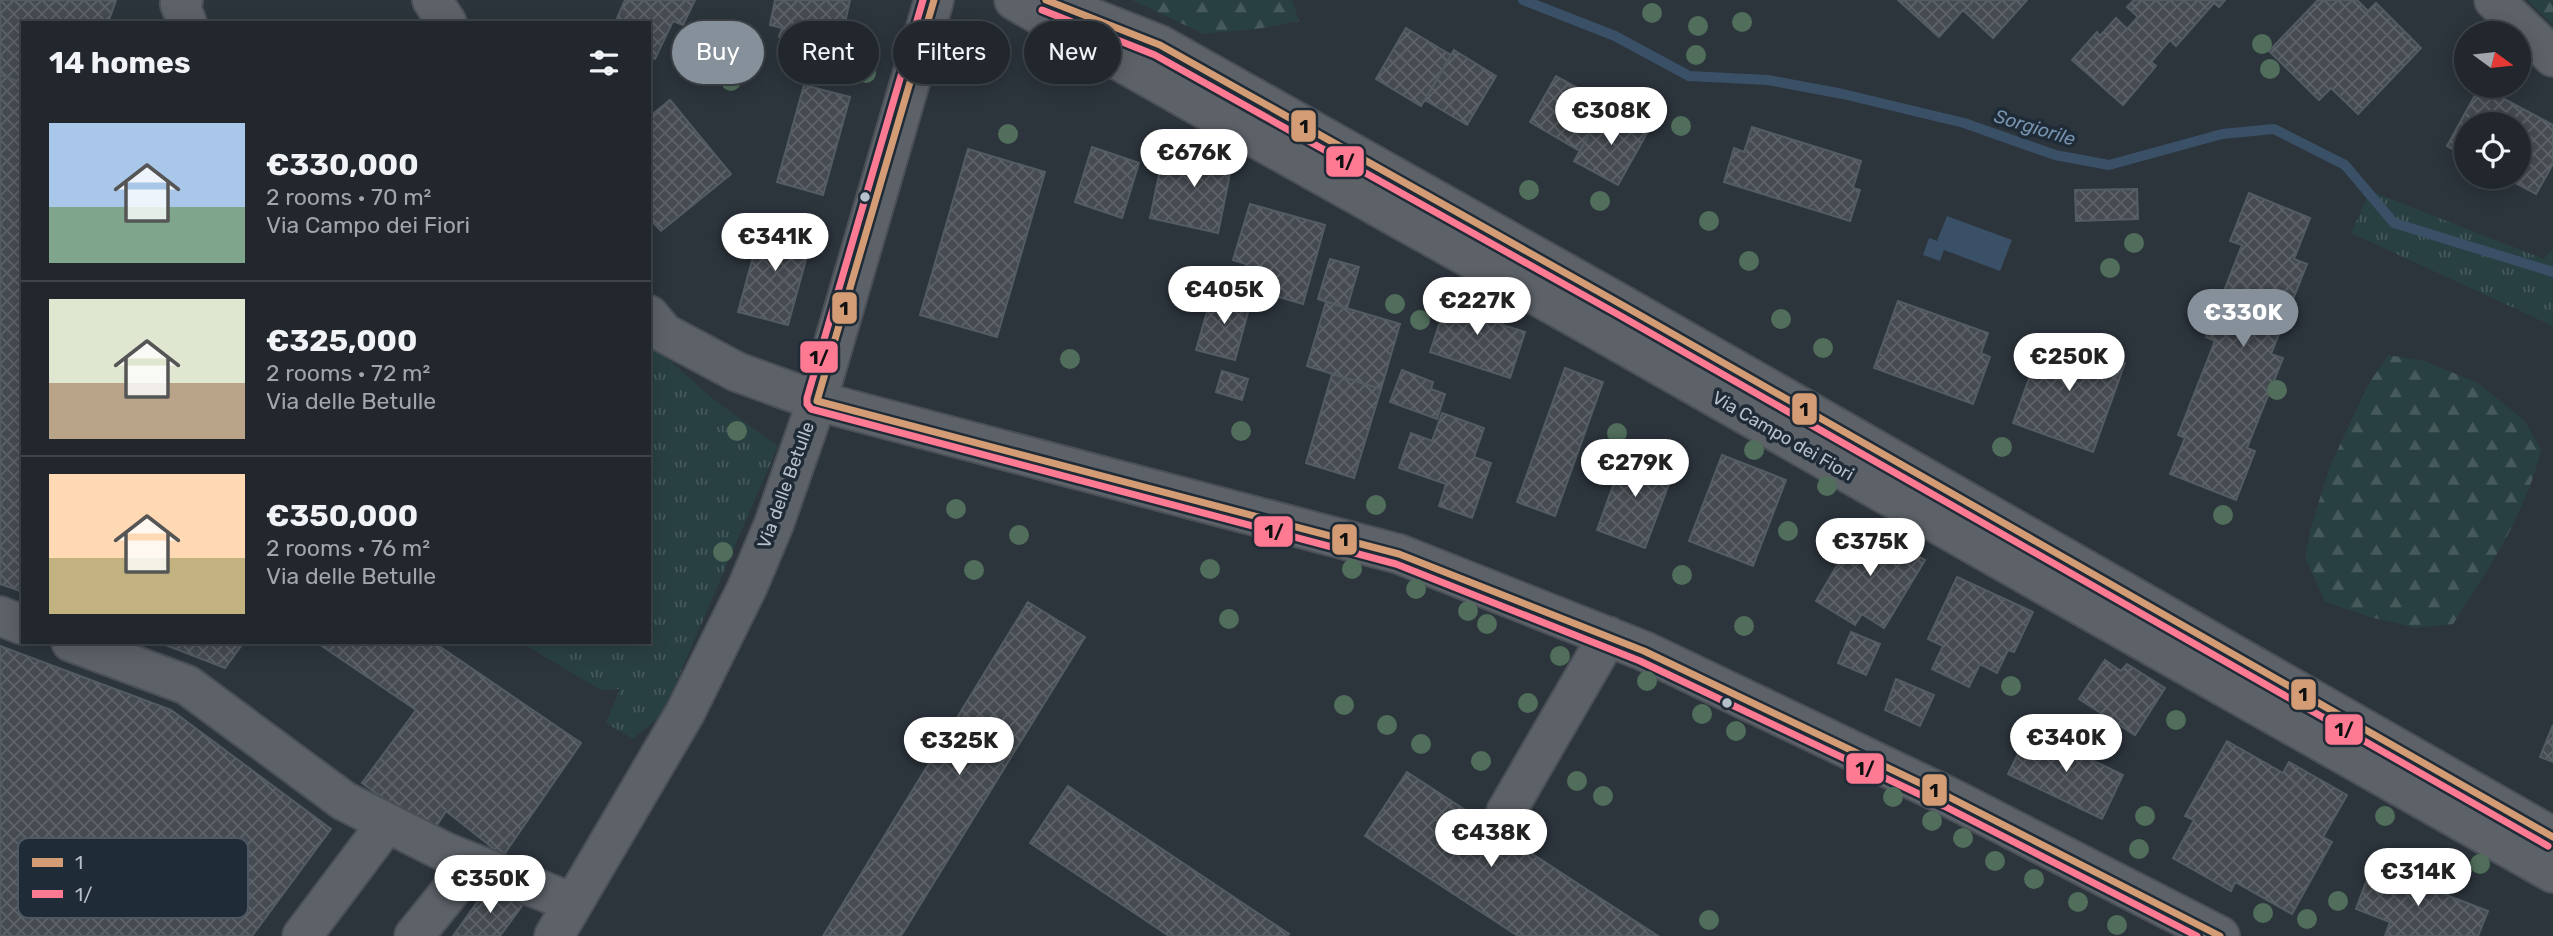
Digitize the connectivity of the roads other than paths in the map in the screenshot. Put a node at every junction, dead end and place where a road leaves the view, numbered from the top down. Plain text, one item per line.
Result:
1 (183, 0) edge
2 (432, 0) edge
3 (934, 0) edge
4 (1014, 0) edge
5 (1046, 0) edge
6 (2494, 0) edge
7 (186, 21) edge
8 (446, 21) edge
9 (2553, 57) edge
10 (651, 318) edge
11 (817, 401) junction
12 (0, 616) edge
13 (21, 624) edge
14 (1608, 636) junction
15 (76, 644) edge
16 (1506, 811) dead end
17 (387, 823) junction
18 (2553, 837) edge
19 (473, 863) junction
20 (2553, 873) edge
21 (573, 903) junction
22 (302, 936) edge
23 (414, 936) edge
24 (554, 936) edge
25 (2220, 936) edge

1 - 7 street
2 - 8 street
3 - 11 street, Via delle Betulle
4 - 20 street, Via Campo dei Fiori
5 - 18 street, Via Campo dei Fiori
6 - 9 street
10 - 11 street
11 - 14 street
11 - 21 street, Via delle Betulle
12 - 13 street
14 - 16 street
14 - 25 street
15 - 17 street
17 - 19 street
17 - 22 street
19 - 21 street
19 - 23 street
21 - 24 street, Via delle Betulle

